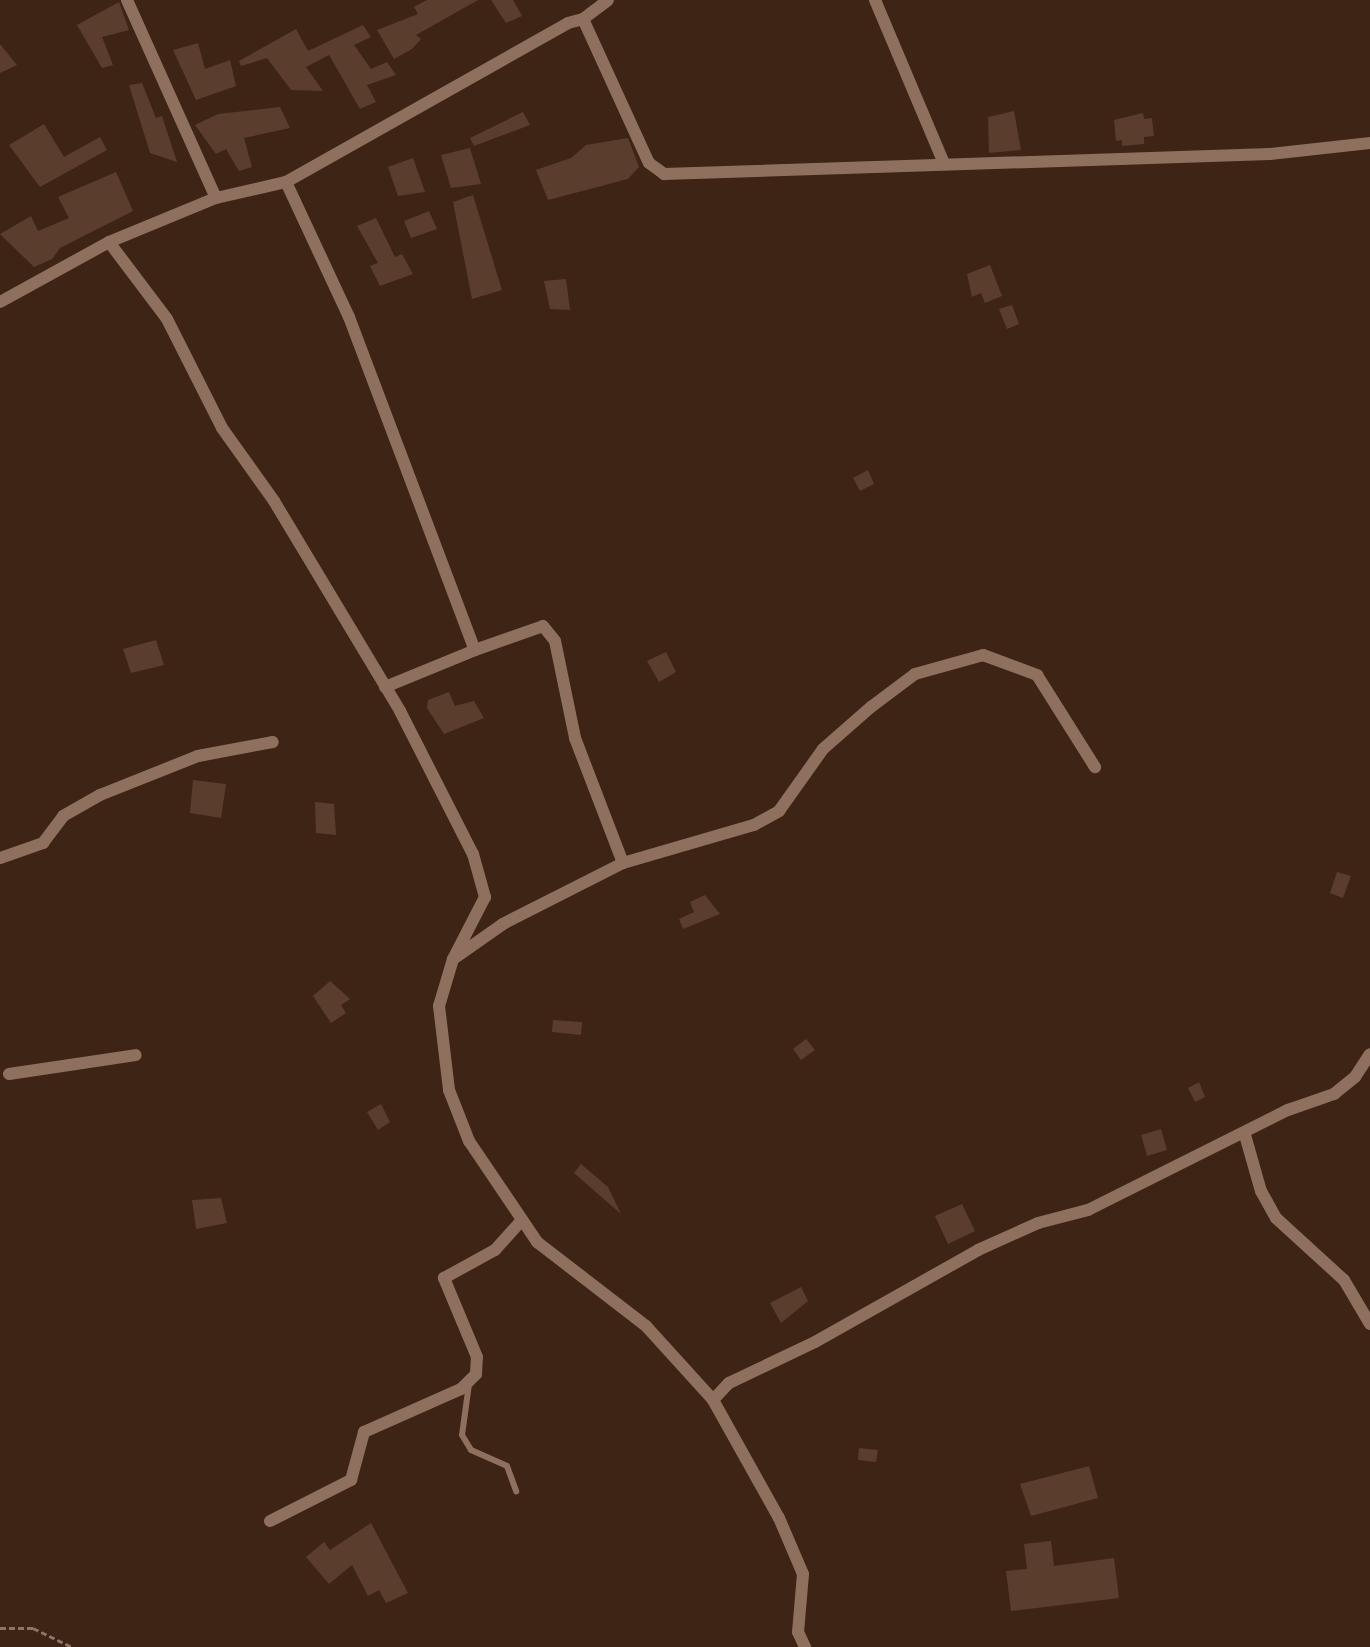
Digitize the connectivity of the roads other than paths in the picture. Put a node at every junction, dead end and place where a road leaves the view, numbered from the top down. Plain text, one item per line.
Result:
1 (127, 0) edge
2 (608, 0) edge
3 (875, 0) edge
4 (584, 19) junction
5 (1370, 143) edge
6 (944, 163) junction
7 (286, 182) junction
8 (216, 198) junction
9 (109, 242) junction
10 (0, 302) edge
11 (475, 650) junction
12 (385, 687) junction
13 (273, 742) dead end
14 (1095, 767) dead end
15 (0, 858) edge
16 (623, 863) junction
17 (453, 958) junction
18 (1370, 1054) edge
19 (135, 1055) dead end
20 (9, 1074) dead end
21 (1245, 1135) junction
22 (520, 1222) junction
23 (1370, 1324) edge
24 (469, 1381) junction
25 (713, 1400) junction
26 (516, 1491) dead end
27 (270, 1521) dead end
28 (805, 1647) edge

1 - 8 street
2 - 4 street
3 - 6 street
4 - 6 street
4 - 7 street
5 - 6 street
7 - 8 street
7 - 11 street
8 - 9 street
9 - 10 street
9 - 12 street
11 - 12 street
11 - 16 street
12 - 17 street
13 - 15 street
14 - 16 street
16 - 17 street
17 - 22 street
18 - 21 street
19 - 20 street
21 - 23 street
21 - 25 street
22 - 24 street
22 - 25 street
24 - 26 lane
24 - 27 street
25 - 28 street

